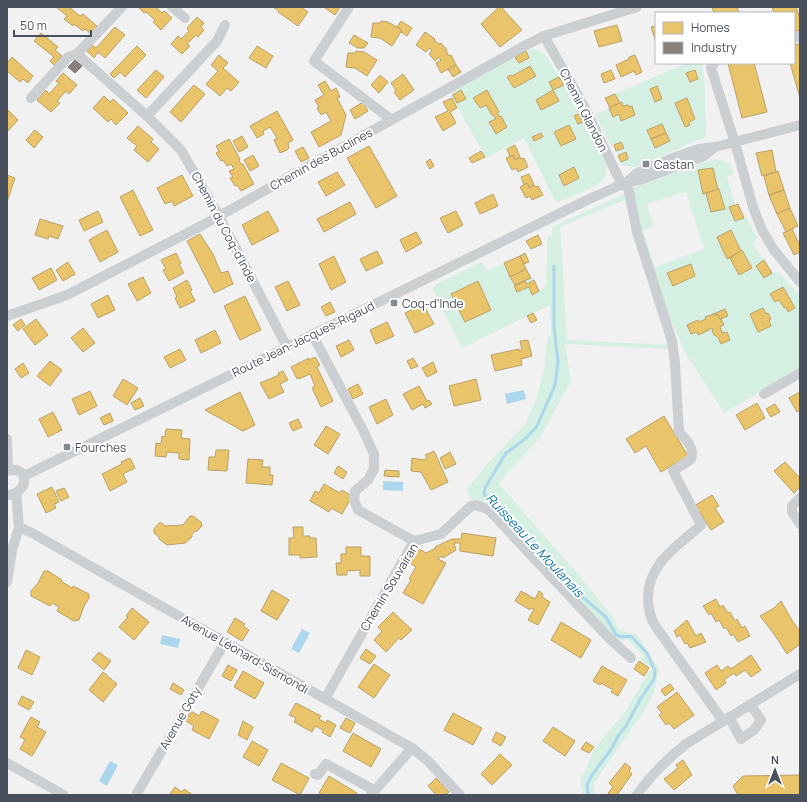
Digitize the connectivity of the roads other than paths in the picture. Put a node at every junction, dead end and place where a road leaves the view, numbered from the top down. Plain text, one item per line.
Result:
1 (122, 7) edge
2 (172, 7) edge
3 (349, 7) edge
4 (637, 7) edge
5 (185, 18) dead end
6 (225, 25) dead end
7 (544, 36) junction
8 (76, 54) junction
9 (713, 64) edge
10 (31, 98) dead end
11 (147, 116) junction
12 (392, 120) junction
13 (800, 125) edge
14 (735, 142) junction
15 (624, 184) junction
16 (219, 216) junction
17 (797, 270) edge
18 (800, 282) edge
19 (7, 316) edge
20 (312, 334) junction
21 (287, 347) junction
22 (800, 374) edge
23 (764, 394) dead end
24 (7, 439) edge
25 (8, 471) edge
26 (24, 476) junction
27 (11, 494) edge
28 (800, 498) edge
29 (800, 524) edge
30 (19, 527) junction
31 (414, 541) junction
32 (7, 582) edge
33 (224, 642) junction
34 (632, 658) dead end
35 (800, 674) edge
36 (325, 699) junction
37 (750, 704) junction
38 (726, 719) junction
39 (412, 748) junction
40 (7, 763) edge
41 (315, 774) dead end
42 (372, 793) edge
43 (64, 795) edge
44 (136, 795) edge
45 (460, 795) edge
46 (637, 795) edge

1 - 8 street
2 - 5 street
3 - 12 street
4 - 7 street, Chemin des Buclines
6 - 11 street
7 - 12 street, Chemin des Buclines
7 - 15 street, Chemin Glandon
8 - 10 street
8 - 11 street, Chemin du Coq-d'Inde
9 - 14 street
11 - 16 street, Chemin du Coq-d'Inde
12 - 16 street, Chemin des Buclines
13 - 14 street, Route Jean-Jacques-Rigaud
14 - 15 street, Route Jean-Jacques-Rigaud
14 - 17 street
15 - 20 street, Route Jean-Jacques-Rigaud
15 - 38 street, Chemin Glandon
16 - 19 street, Chemin des Buclines
16 - 21 street, Chemin du Coq-d'Inde
17 - 18 street
20 - 21 street, Route Jean-Jacques-Rigaud
20 - 31 street
21 - 26 street, Route Jean-Jacques-Rigaud
22 - 23 street
24 - 25 street
25 - 26 street
26 - 27 street
27 - 30 street
28 - 29 street
30 - 32 street
30 - 33 street, Avenue Léonard-Sismondi
31 - 34 street, Chemin Souvairan
31 - 36 street, Chemin Souvairan
33 - 36 street, Avenue Léonard-Sismondi
33 - 44 street, Avenue Goty
35 - 37 street
36 - 39 street, Avenue Léonard-Sismondi
37 - 38 street
37 - 38 street
38 - 46 street
39 - 42 street
39 - 45 street, Avenue Léonard-Sismondi
40 - 43 street
41 - 42 street

